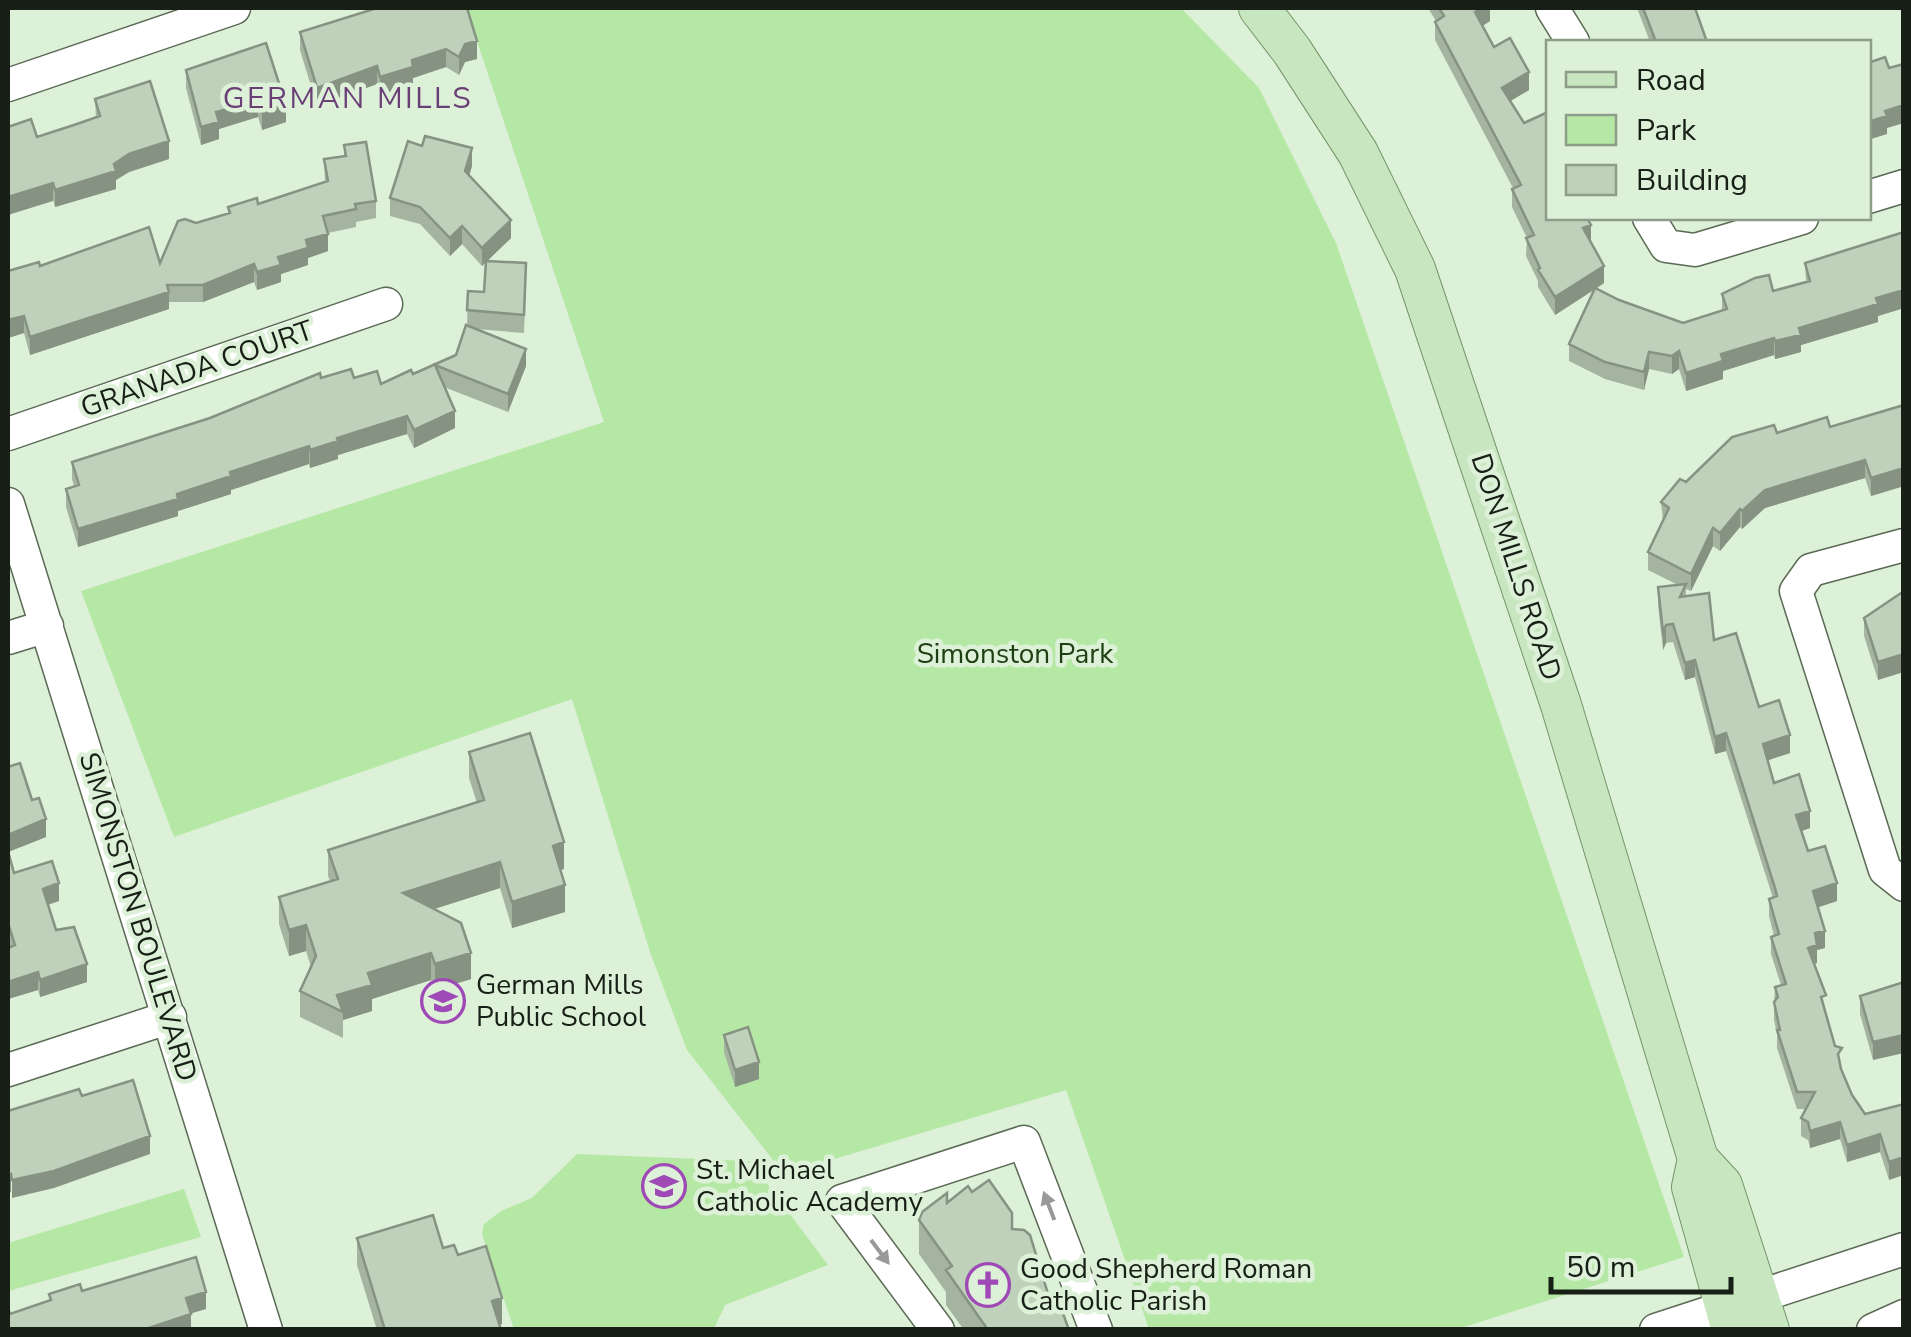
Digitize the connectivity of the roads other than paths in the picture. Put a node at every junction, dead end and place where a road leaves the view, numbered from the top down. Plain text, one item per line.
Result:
1 (234, 8) edge
2 (1259, 8) edge
3 (1552, 8) edge
4 (1573, 40) edge
5 (8, 85) edge
6 (1904, 186) edge
7 (1871, 196) edge
8 (1650, 220) edge
9 (1795, 220) edge
10 (386, 304) dead end
11 (8, 434) edge
12 (8, 504) edge
13 (1904, 545) edge
14 (47, 626) junction
15 (8, 638) edge
16 (1904, 885) edge
17 (170, 1017) junction
18 (8, 1070) edge
19 (1904, 1249) edge
20 (1746, 1315) edge
21 (1904, 1316) edge
22 (266, 1330) edge
23 (938, 1330) edge
24 (1096, 1330) edge
25 (1656, 1330) edge
26 (1873, 1330) edge

1 - 5 street
2 - 20 main road, DON MILLS ROAD
3 - 4 street
6 - 7 street
8 - 9 street
10 - 11 street, GRANADA COURT
12 - 14 street, SIMONSTON BOULEVARD
13 - 16 street
14 - 15 street
14 - 17 street, SIMONSTON BOULEVARD
17 - 18 street
17 - 22 street, SIMONSTON BOULEVARD
19 - 20 street
20 - 25 street
21 - 26 street
24 -> 23 street

